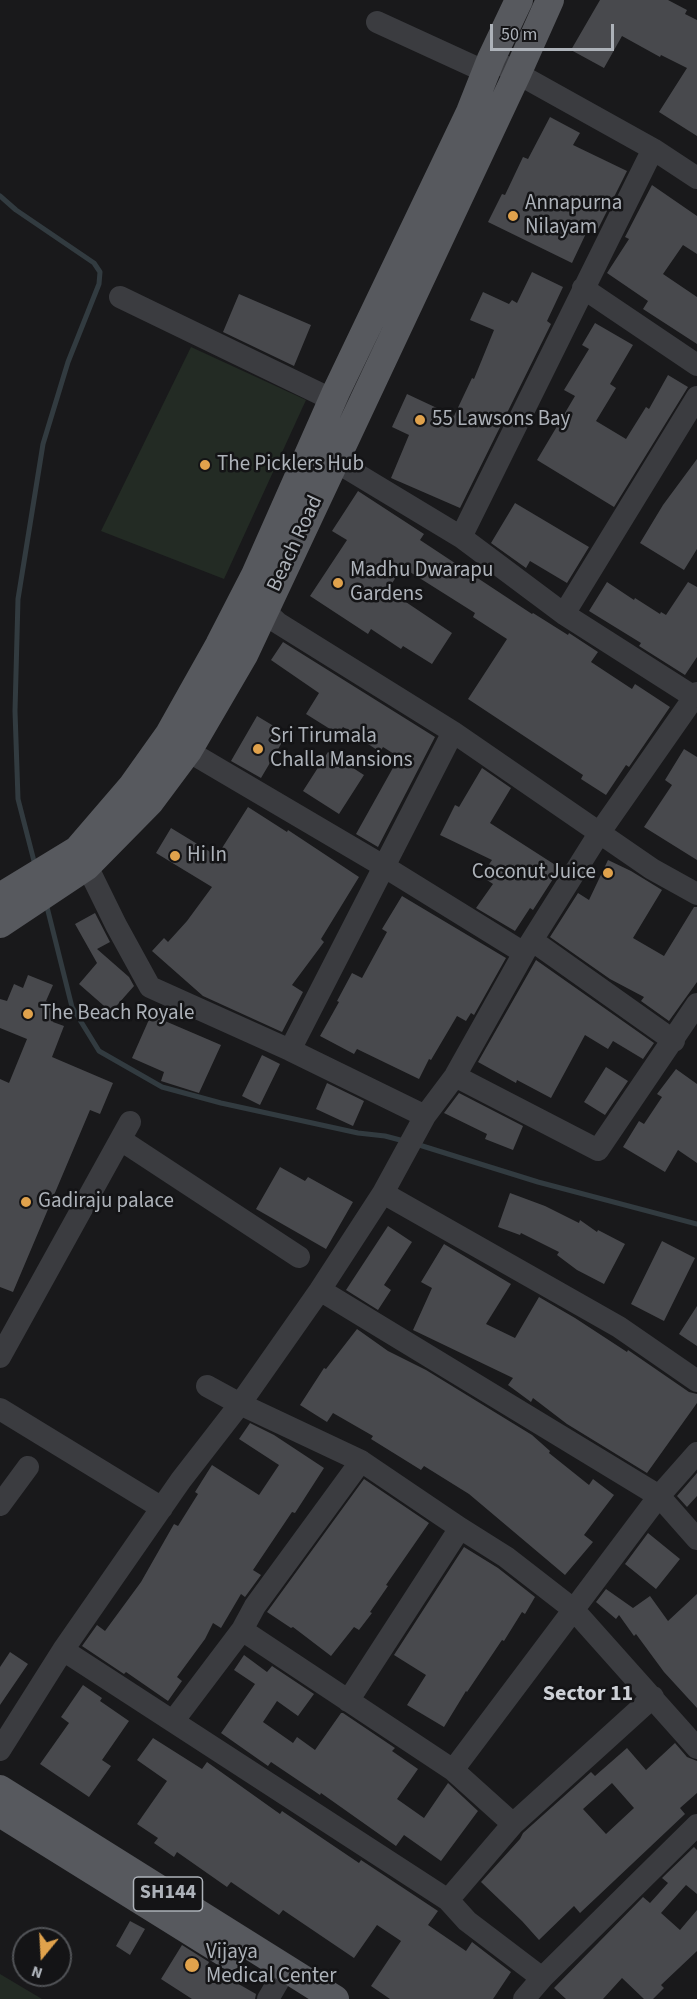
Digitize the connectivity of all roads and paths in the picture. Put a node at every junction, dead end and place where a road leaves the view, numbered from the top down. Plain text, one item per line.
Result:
1 (519, 0) edge
2 (550, 0) edge
3 (377, 22) dead end
4 (489, 66) junction
5 (517, 74) junction
6 (653, 149) junction
7 (697, 178) edge
8 (583, 288) junction
9 (120, 297) dead end
10 (697, 365) edge
11 (697, 397) edge
12 (333, 400) junction
13 (335, 461) junction
14 (461, 537) junction
15 (254, 605) junction
16 (564, 614) junction
17 (696, 695) edge
18 (689, 725) edge
19 (453, 732) junction
20 (188, 751) junction
21 (600, 832) junction
22 (82, 858) junction
23 (386, 867) junction
24 (697, 894) edge
25 (6, 906) edge
26 (529, 947) junction
27 (696, 1008) edge
28 (674, 1041) junction
29 (290, 1050) junction
30 (455, 1076) junction
31 (420, 1124) junction
32 (387, 1185) junction
33 (298, 1257) dead end
34 (320, 1290) junction
35 (0, 1357) edge
36 (697, 1381) edge
37 (207, 1386) dead end
38 (240, 1404) junction
39 (0, 1409) edge
40 (697, 1453) edge
41 (361, 1461) junction
42 (28, 1467) dead end
43 (659, 1496) junction
44 (0, 1505) edge
45 (162, 1508) junction
46 (460, 1528) junction
47 (697, 1539) edge
48 (573, 1609) junction
49 (242, 1630) junction
50 (63, 1650) junction
51 (653, 1696) junction
52 (348, 1701) junction
53 (174, 1720) junction
54 (697, 1748) edge
55 (0, 1750) edge
56 (453, 1770) junction
57 (0, 1789) edge
58 (0, 1813) edge
59 (513, 1824) junction
60 (697, 1825) edge
61 (448, 1900) junction
62 (542, 1978) junction
63 (282, 1988) edge
64 (335, 1999) edge
65 (524, 1999) edge

1 - 4 main road, Beach Road
2 - 5 main road, Beach Road
3 - 4 street
4 - 5 street
4 - 12 main road, Beach Road
5 - 6 street
5 - 13 main road, Beach Road
6 - 7 street
6 - 8 street
8 - 10 street
8 - 14 street
9 - 12 street
11 - 16 street
12 - 15 main road, Beach Road
13 - 14 street
13 - 15 main road, Beach Road
14 - 16 street
15 - 19 street
15 - 20 main road, Beach Road
15 - 22 main road, Beach Road
16 - 17 street
17 - 18 street
18 - 21 street
19 - 21 street
19 - 23 street
20 - 22 main road, Beach Road
20 - 23 street
21 - 24 street
21 - 26 street
22 - 25 main road, Beach Road
22 - 29 street
23 - 26 street
23 - 29 street
26 - 28 street
26 - 30 street
27 - 28 street
28 - 30 street
29 - 31 street
30 - 31 street
31 - 32 street
32 - 34 street
32 - 36 street
33 - 35 street
34 - 38 street
34 - 43 street
37 - 38 street
38 - 41 street
38 - 45 street
39 - 45 street
40 - 43 street
41 - 46 street
41 - 49 street
42 - 44 street
43 - 47 street
43 - 48 street
45 - 50 street
46 - 48 street
46 - 52 street
48 - 51 street
48 - 56 street
49 - 52 street
49 - 53 street
50 - 53 street
50 - 55 street
51 - 54 street
51 - 59 street
52 - 56 street
53 - 61 street
56 - 59 street
57 - 63 main road, SH144
58 - 63 main road, SH144
59 - 61 street
60 - 62 street
61 - 62 street
62 - 65 street
63 - 64 main road, SH144

